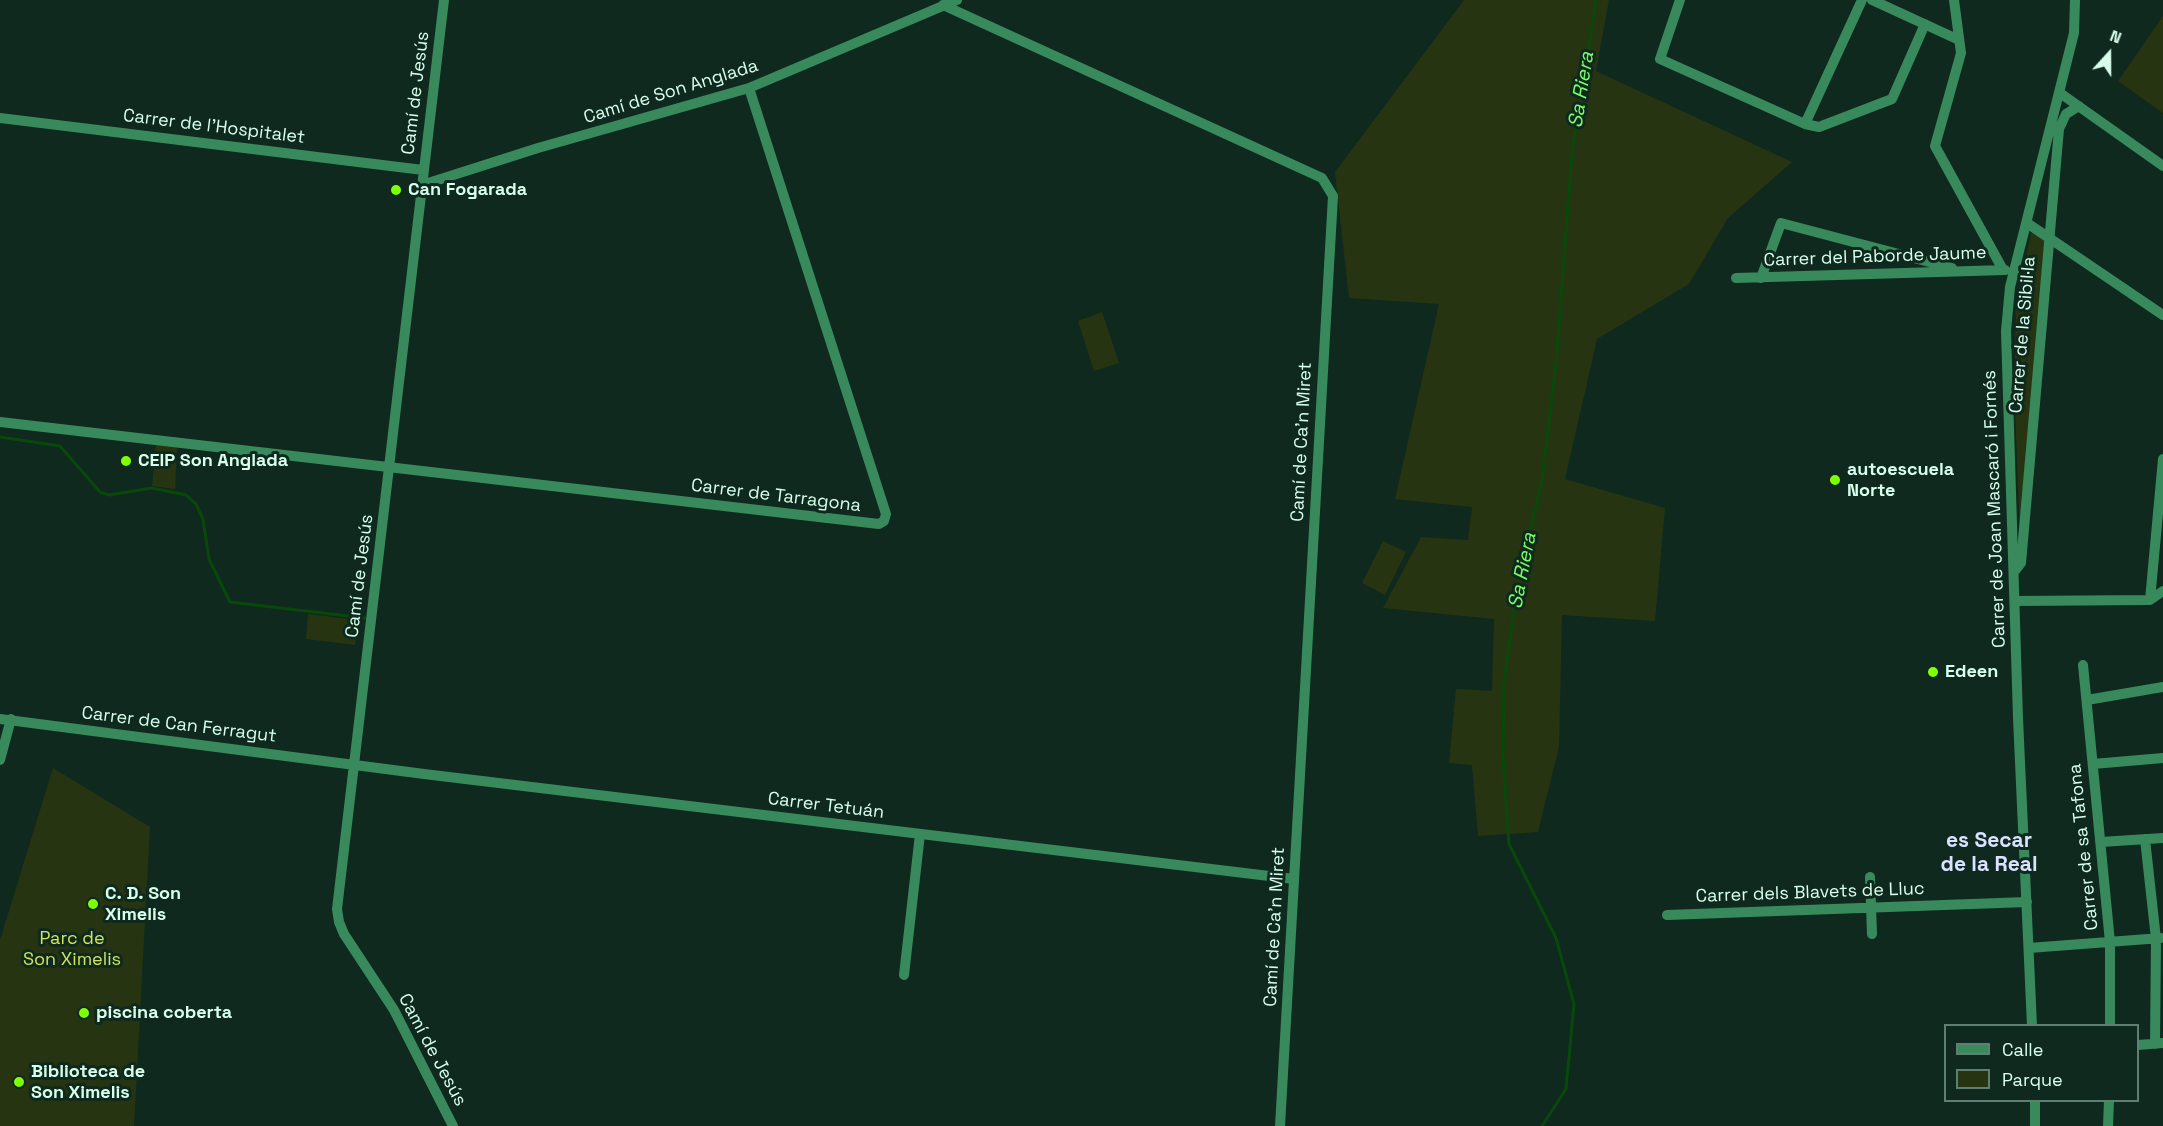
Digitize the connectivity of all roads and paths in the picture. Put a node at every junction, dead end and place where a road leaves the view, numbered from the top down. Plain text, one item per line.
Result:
1 (444, 0) edge
2 (957, 0) edge
3 (1680, 0) edge
4 (1862, 0) edge
5 (1872, 0) edge
6 (1954, 0) edge
7 (2075, 0) edge
8 (943, 5) junction
9 (1925, 24) junction
10 (1959, 40) junction
11 (749, 88) junction
12 (2060, 93) junction
13 (2079, 106) junction
14 (0, 118) edge
15 (1805, 124) junction
16 (2163, 166) edge
17 (423, 170) junction
18 (422, 185) junction
19 (2027, 223) junction
20 (2048, 236) junction
21 (2002, 268) junction
22 (1961, 270) junction
23 (2014, 274) junction
24 (1736, 278) dead end
25 (1761, 278) junction
26 (2163, 315) edge
27 (0, 422) edge
28 (2163, 459) edge
29 (390, 468) junction
30 (2014, 572) junction
31 (2163, 591) edge
32 (2150, 600) junction
33 (2014, 601) junction
34 (2083, 665) dead end
35 (2163, 687) edge
36 (2087, 700) junction
37 (6, 719) edge
38 (3, 742) edge
39 (2163, 758) edge
40 (0, 760) edge
41 (354, 764) junction
42 (2092, 764) junction
43 (920, 834) junction
44 (2163, 838) edge
45 (2145, 839) junction
46 (2101, 842) junction
47 (1870, 877) dead end
48 (1294, 879) junction
49 (2027, 902) junction
50 (1871, 907) junction
51 (1667, 915) dead end
52 (1872, 934) dead end
53 (2159, 938) edge
54 (2110, 942) junction
55 (2029, 948) junction
56 (904, 975) dead end
57 (2032, 1024) edge
58 (2110, 1024) edge
59 (2159, 1044) edge
60 (2139, 1045) edge
61 (2035, 1102) edge
62 (2109, 1102) edge
63 (453, 1126) edge
64 (1280, 1126) edge
65 (2035, 1126) edge
66 (2108, 1126) edge

1 - 17 street, Camí de Jesús
2 - 8 street, Camí de Son Anglada
3 - 15 street
4 - 15 street
5 - 9 street
6 - 10 street
7 - 12 street, Carrer de Joan Mascaró i Fornés
8 - 11 street, Camí de Son Anglada
8 - 48 street, Camí de Ca'n Miret
9 - 10 street
9 - 15 street
10 - 21 street
11 - 18 street, Camí de Son Anglada
11 - 29 street, Carrer de Tarragona
12 - 13 street
12 - 19 street, Carrer de Joan Mascaró i Fornés
13 - 16 street
13 - 20 street, Carrer de la Sibil·la
14 - 17 street, Carrer de l'Hospitalet
17 - 18 street, Camí de Jesús
18 - 29 street, Camí de Jesús
19 - 20 street
19 - 23 street, Carrer de Joan Mascaró i Fornés
20 - 26 street
20 - 30 street, Carrer de la Sibil·la
21 - 22 street, Carrer del Paborde Jaume
21 - 23 street, Carrer del Paborde Jaume
22 - 25 street, Carrer del Paborde Jaume
22 - 25 street
23 - 30 street, Carrer de Joan Mascaró i Fornés
24 - 25 street, Carrer del Paborde Jaume
27 - 29 street
28 - 32 street
29 - 41 street, Camí de Jesús
30 - 33 street, Carrer de Joan Mascaró i Fornés
31 - 32 street
32 - 33 street
33 - 49 street, Carrer de Joan Mascaró i Fornés
34 - 36 street, Carrer de sa Tafona
35 - 36 street
36 - 42 street, Carrer de sa Tafona
37 - 38 street
37 - 41 street, Carrer de Can Ferragut
38 - 40 street
39 - 42 street
41 - 43 street, Carrer Tetuán
41 - 63 street, Camí de Jesús
42 - 46 street, Carrer de sa Tafona
43 - 48 street, Carrer Tetuán
43 - 56 street
44 - 45 street
45 - 46 street
45 - 53 street
46 - 54 street, Carrer de sa Tafona
47 - 50 street
48 - 64 street, Camí de Ca'n Miret
49 - 50 street, Carrer dels Blavets de Lluc
49 - 55 street, Carrer de Joan Mascaró i Fornés
50 - 51 street, Carrer dels Blavets de Lluc
50 - 52 street
53 - 54 street
53 - 59 street
54 - 55 street
54 - 58 street, Carrer de sa Tafona
55 - 57 street, Carrer de Joan Mascaró i Fornés
59 - 60 street
61 - 65 street
62 - 66 street

